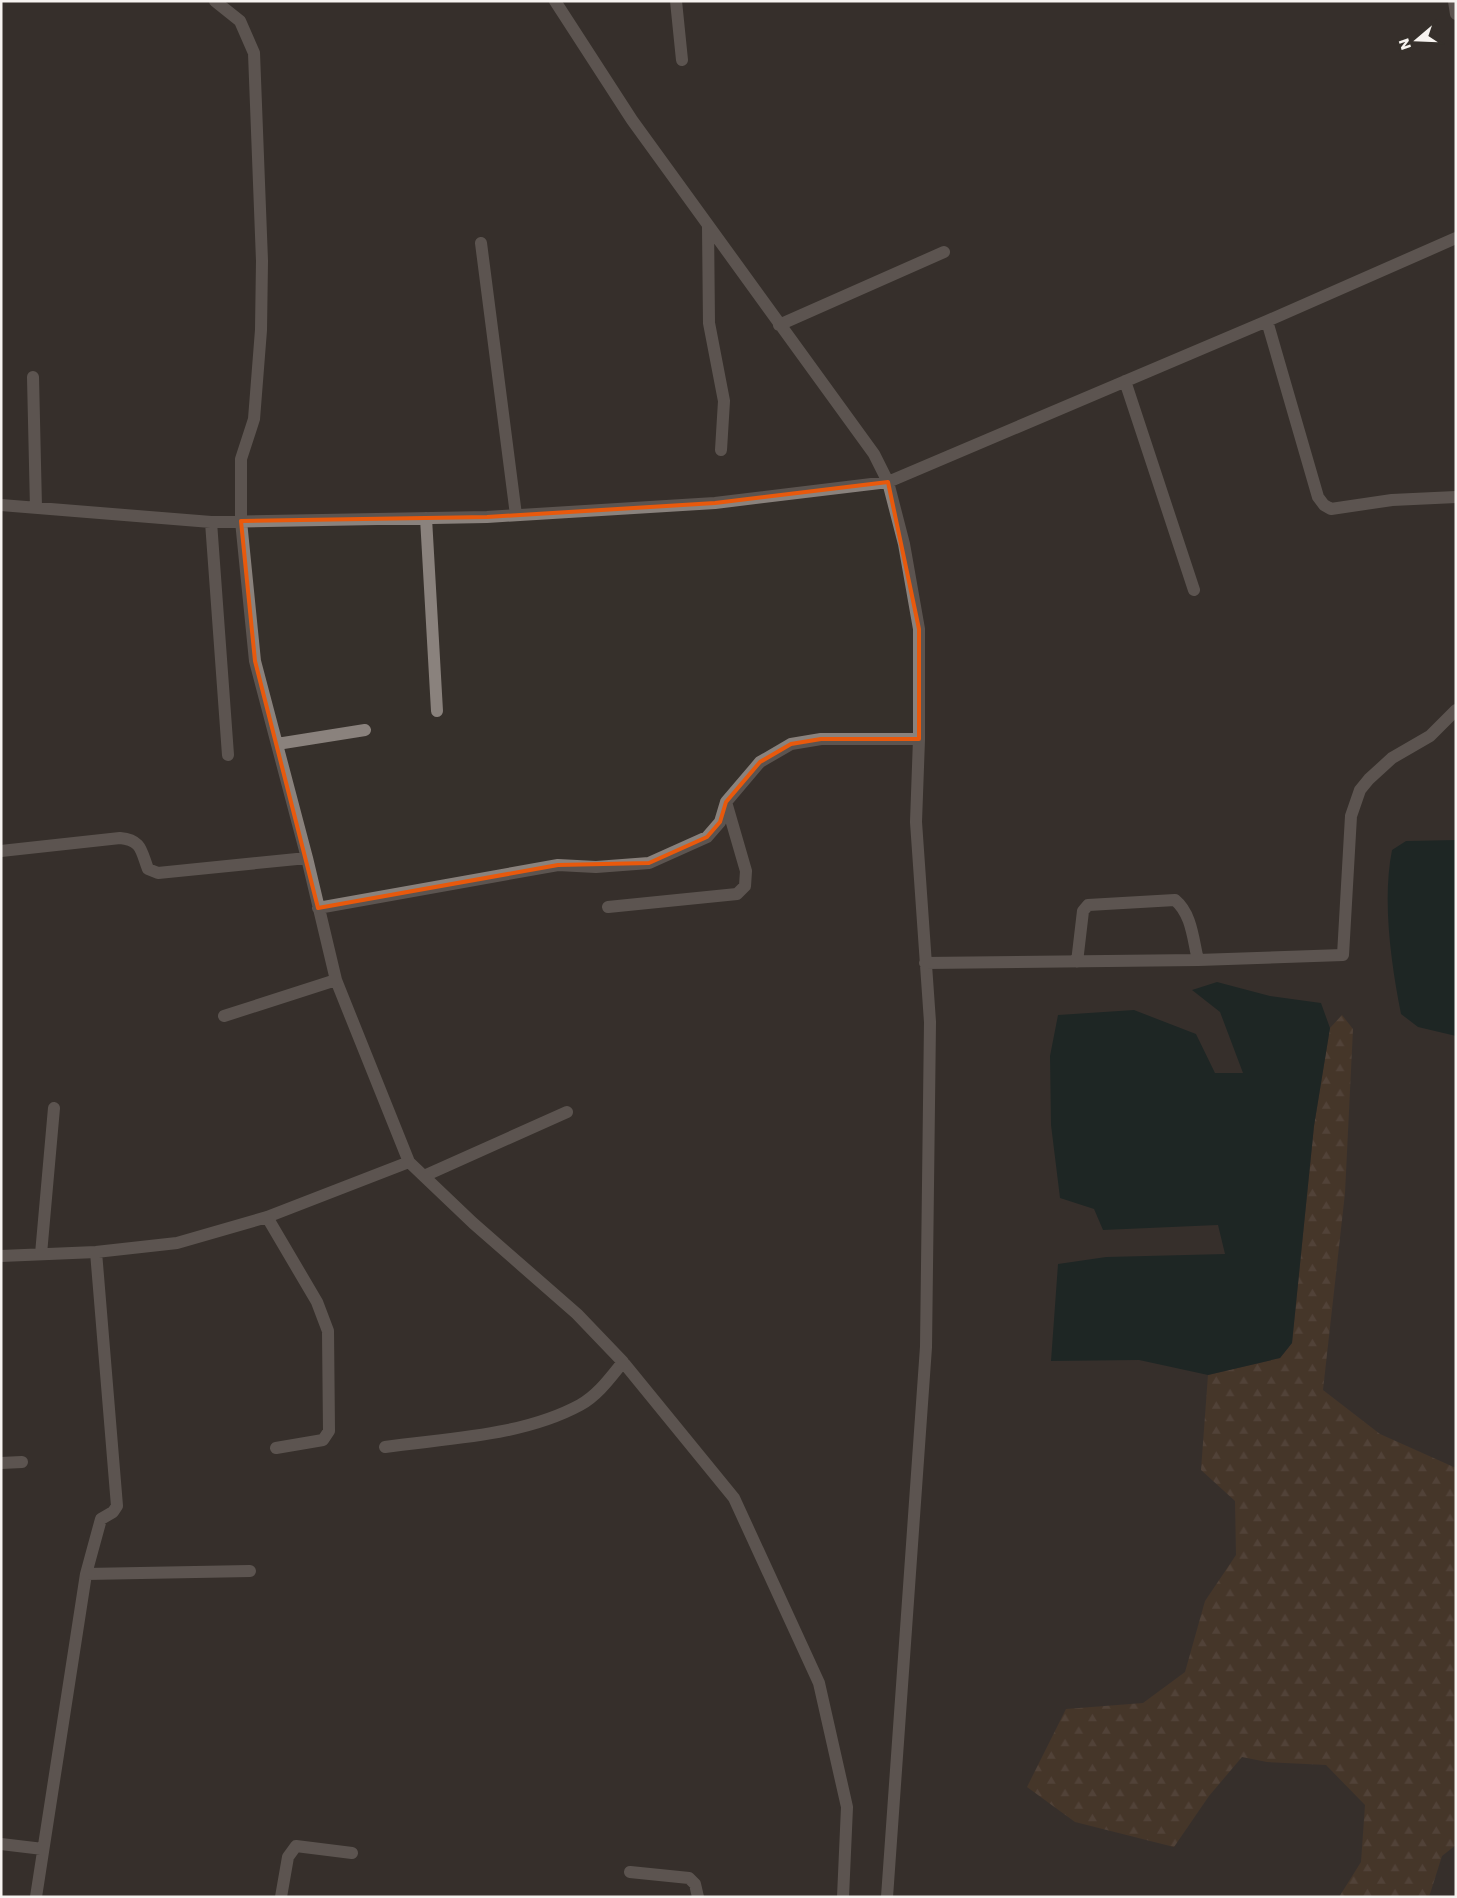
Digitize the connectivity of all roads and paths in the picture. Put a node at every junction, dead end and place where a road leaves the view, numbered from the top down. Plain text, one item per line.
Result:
1 (215, 1) edge
2 (555, 1) edge
3 (676, 1) edge
4 (1454, 1) edge
5 (1456, 14) edge
6 (682, 60) dead end
7 (708, 226) junction
8 (1456, 238) edge
9 (481, 243) dead end
10 (944, 252) dead end
11 (1267, 321) junction
12 (779, 325) junction
13 (33, 377) dead end
14 (1124, 381) junction
15 (721, 450) dead end
16 (888, 482) junction
17 (1456, 497) edge
18 (1, 505) edge
19 (36, 508) junction
20 (516, 515) junction
21 (426, 518) junction
22 (211, 522) junction
23 (241, 522) junction
24 (1194, 590) dead end
25 (437, 710) dead end
26 (1456, 710) edge
27 (365, 730) dead end
28 (919, 739) junction
29 (277, 744) junction
30 (228, 755) dead end
31 (726, 802) junction
32 (1, 851) edge
33 (307, 858) junction
34 (608, 907) dead end
35 (318, 908) junction
36 (1198, 960) junction
37 (1077, 962) junction
38 (926, 963) junction
39 (336, 980) junction
40 (224, 1016) dead end
41 (54, 1108) dead end
42 (566, 1112) dead end
43 (409, 1162) junction
44 (424, 1176) junction
45 (267, 1217) junction
46 (96, 1252) junction
47 (40, 1254) junction
48 (1, 1256) edge
49 (623, 1362) junction
50 (386, 1447) dead end
51 (276, 1448) dead end
52 (1, 1462) edge
53 (22, 1462) dead end
54 (250, 1571) dead end
55 (86, 1574) junction
56 (1, 1844) edge
57 (43, 1849) junction
58 (352, 1853) dead end
59 (630, 1872) dead end
60 (36, 1897) edge
61 (281, 1897) edge
62 (698, 1897) edge
63 (843, 1897) edge
64 (888, 1897) edge

1 - 23 street
2 - 7 street
3 - 6 street
4 - 5 street
7 - 12 street
7 - 15 street
8 - 11 street
9 - 20 street
10 - 12 street
11 - 14 street
11 - 17 street
12 - 16 street
13 - 19 street
14 - 16 street
14 - 24 street
16 - 20 street
16 - 28 street
18 - 19 street
19 - 22 street
20 - 21 street
21 - 23 street
21 - 25 street
22 - 23 street
22 - 30 street
23 - 29 street
26 - 36 street
27 - 29 street
28 - 31 street
28 - 38 street
29 - 33 street
31 - 34 street
31 - 35 street
32 - 33 street
33 - 35 street
35 - 39 street
36 - 37 street
36 - 37 street
37 - 38 street
38 - 64 street
39 - 40 street
39 - 43 street
41 - 47 street
42 - 44 street
43 - 44 street
43 - 45 street
44 - 49 street
45 - 46 street
45 - 51 street
46 - 47 street
46 - 55 street
47 - 48 street
49 - 50 street
49 - 63 street
52 - 53 street
54 - 55 street
55 - 57 street
56 - 57 street
57 - 60 street
58 - 61 street
59 - 62 street

